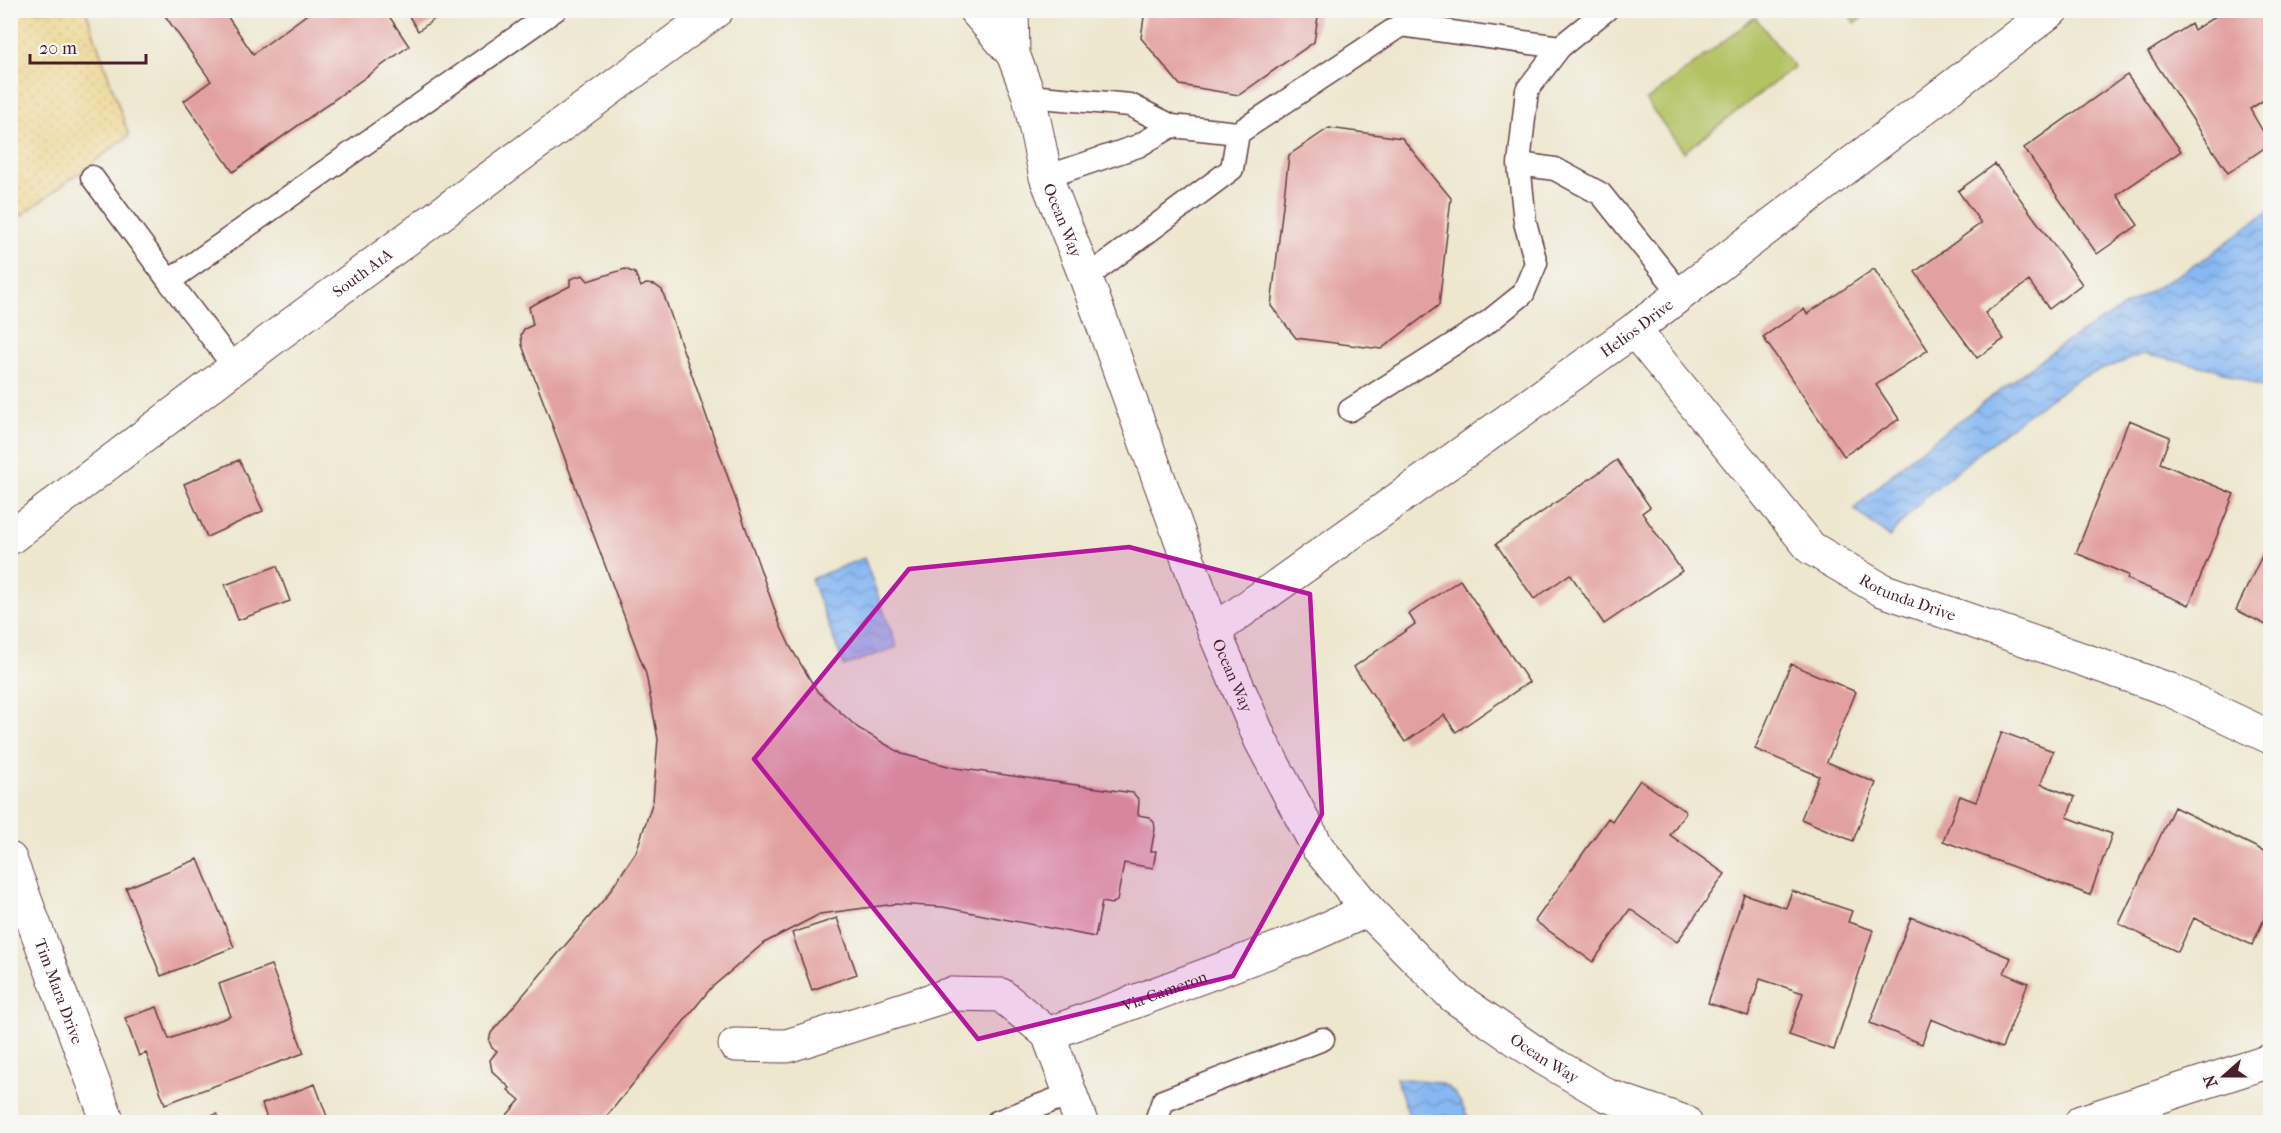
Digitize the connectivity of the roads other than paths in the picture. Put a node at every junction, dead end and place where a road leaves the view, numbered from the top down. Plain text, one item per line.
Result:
1 (555, 10) edge
2 (717, 10) edge
3 (975, 10) edge
4 (1012, 10) edge
5 (1606, 10) edge
6 (2052, 10) edge
7 (1560, 47) junction
8 (1013, 54) junction
9 (1029, 96) junction
10 (1172, 126) junction
11 (1238, 133) junction
12 (1519, 164) junction
13 (92, 177) dead end
14 (1047, 177) junction
15 (1086, 278) junction
16 (169, 280) junction
17 (1681, 294) junction
18 (1634, 330) junction
19 (235, 368) junction
20 (1350, 410) dead end
21 (10, 538) edge
22 (1214, 631) junction
23 (2271, 737) edge
24 (10, 859) edge
25 (1368, 910) junction
26 (1048, 1034) junction
27 (1323, 1040) dead end
28 (735, 1045) dead end
29 (2271, 1061) edge
30 (1076, 1108) edge
31 (108, 1122) edge
32 (997, 1122) edge
33 (1159, 1122) edge
34 (1685, 1122) edge
35 (2081, 1122) edge

1 - 16 lane
2 - 19 street, South A1A
3 - 8 street, Ocean Way
4 - 8 street, Ocean Way
5 - 7 lane
6 - 17 street, Helios Drive
7 - 11 lane
7 - 12 lane
8 - 9 street, Ocean Way
9 - 10 lane
9 - 14 street, Ocean Way
10 - 11 lane
10 - 14 lane
11 - 15 lane
12 - 17 lane
12 - 20 lane
13 - 16 lane
14 - 15 street, Ocean Way
15 - 22 street, Ocean Way
16 - 19 lane
17 - 18 street, Helios Drive
18 - 22 street, Helios Drive
18 - 23 street, Rotunda Drive
19 - 21 street, South A1A
22 - 25 street, Ocean Way
24 - 31 street, Tim Mara Drive
25 - 26 street, Via Cameron
25 - 34 street, Ocean Way
26 - 28 street
26 - 30 street
27 - 33 lane
29 - 35 street
30 - 32 lane

